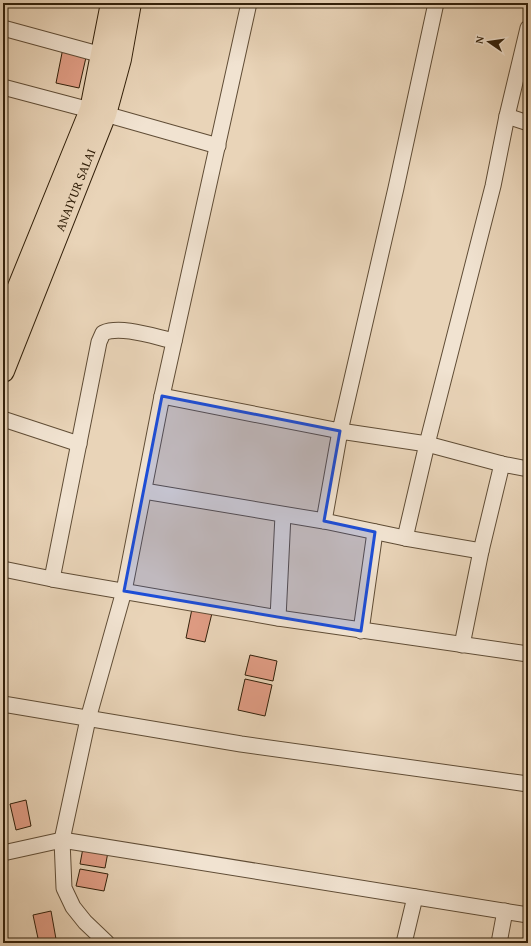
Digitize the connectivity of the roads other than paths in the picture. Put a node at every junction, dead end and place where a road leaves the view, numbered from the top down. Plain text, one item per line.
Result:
1 (112, 3) edge
2 (130, 3) edge
3 (249, 3) edge
4 (436, 3) edge
5 (3, 28) edge
6 (528, 28) edge
7 (102, 54) junction
8 (3, 88) edge
9 (98, 112) junction
10 (507, 116) junction
11 (528, 122) edge
12 (218, 146) junction
13 (8, 296) edge
14 (3, 326) edge
15 (174, 341) junction
16 (3, 371) edge
17 (162, 396) junction
18 (3, 419) edge
19 (340, 431) junction
20 (79, 444) junction
21 (427, 444) junction
22 (502, 464) junction
23 (528, 469) edge
24 (144, 491) junction
25 (283, 514) junction
26 (324, 521) junction
27 (375, 532) junction
28 (405, 538) junction
29 (481, 551) junction
30 (3, 569) edge
31 (52, 579) junction
32 (124, 591) junction
33 (278, 618) junction
34 (361, 631) junction
35 (462, 646) junction
36 (528, 654) edge
37 (3, 704) edge
38 (88, 719) junction
39 (528, 784) edge
40 (62, 840) junction
41 (3, 853) edge
42 (415, 897) junction
43 (505, 912) junction
44 (528, 915) edge
45 (107, 943) edge
46 (404, 943) edge
47 (499, 943) edge

1 - 7 main road, ANAIYUR SALAI
2 - 9 main road, ANAIYUR SALAI
3 - 12 street
4 - 19 street
5 - 7 street
6 - 10 street
7 - 9 main road, ANAIYUR SALAI
8 - 9 street
9 - 12 street
9 - 13 main road, ANAIYUR SALAI
9 - 16 main road, ANAIYUR SALAI
10 - 11 street
10 - 21 street
12 - 15 street
13 - 14 main road, ANAIYUR SALAI
15 - 17 street
15 - 20 street
17 - 19 street
17 - 24 street
18 - 20 street
19 - 21 street
19 - 26 street
20 - 31 street
21 - 22 street
21 - 28 street
22 - 23 street
22 - 29 street
24 - 25 street
24 - 32 street
25 - 26 street
25 - 33 street
26 - 27 street
27 - 28 street
27 - 34 street
28 - 29 street
29 - 35 street
30 - 31 street
31 - 32 street
32 - 33 street
32 - 38 street
33 - 34 street
34 - 35 street
35 - 36 street
37 - 38 street
38 - 39 street
38 - 40 street
40 - 41 street
40 - 42 street
40 - 45 street
42 - 43 street
42 - 46 street
43 - 44 street
43 - 47 street

